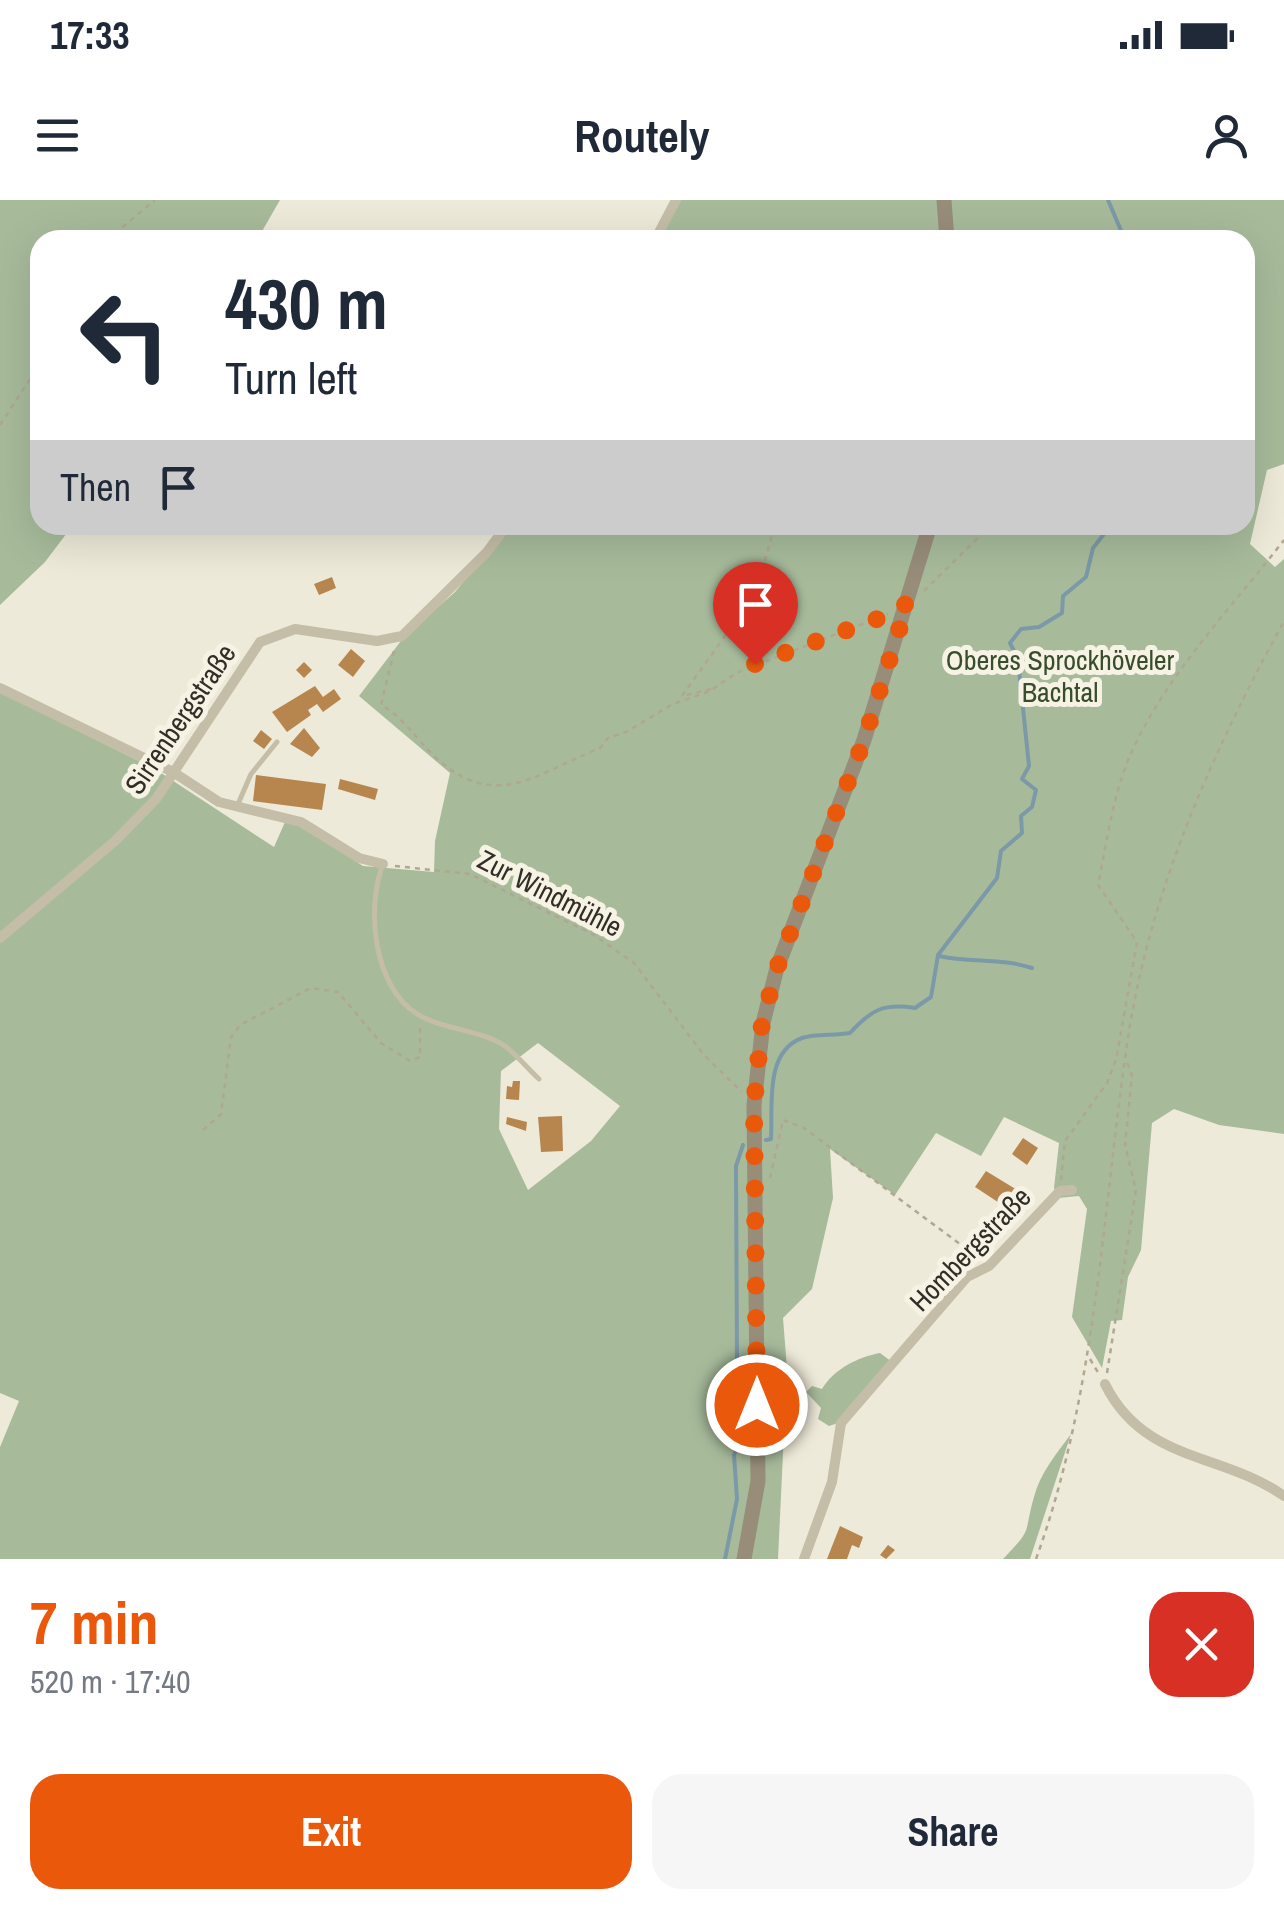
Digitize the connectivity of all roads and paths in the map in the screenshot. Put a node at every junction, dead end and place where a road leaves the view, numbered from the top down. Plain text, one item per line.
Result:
1 (155, 200) edge
2 (676, 200) edge
3 (944, 200) edge
4 (119, 230) edge
5 (660, 230) edge
6 (946, 230) edge
7 (30, 379) edge
8 (0, 424) edge
9 (500, 535) edge
10 (772, 535) edge
11 (927, 535) edge
12 (981, 535) edge
13 (1284, 540) edge
14 (908, 602) junction
15 (1284, 621) edge
16 (402, 636) junction
17 (717, 686) junction
18 (0, 688) edge
19 (278, 742) dead end
20 (173, 772) junction
21 (237, 806) junction
22 (384, 864) junction
23 (0, 938) edge
24 (419, 1015) junction
25 (1116, 1060) junction
26 (1126, 1062) junction
27 (539, 1079) dead end
28 (754, 1105) junction
29 (203, 1130) dead end
30 (769, 1184) dead end
31 (1072, 1190) dead end
32 (1060, 1191) junction
33 (989, 1266) junction
34 (1089, 1357) junction
35 (1105, 1384) junction
36 (1284, 1496) edge
37 (744, 1559) edge
38 (804, 1559) edge
39 (1036, 1559) edge

1 - 4 path
2 - 5 street
3 - 6 main road
7 - 8 path
9 - 16 street
10 - 17 path
11 - 14 main road
12 - 14 path
13 - 25 path
14 - 17 path
14 - 28 main road
15 - 26 path
16 - 17 path
16 - 20 street, Sirrenbergstraße
18 - 20 street
19 - 21 lane
20 - 21 street
20 - 23 street, Sirrenbergstraße
21 - 22 street
22 - 24 lane
22 - 28 path, Zur Windmühle
24 - 27 lane
24 - 29 path
25 - 26 path
25 - 32 path
26 - 34 path
26 - 35 path
28 - 37 main road
30 - 33 path
31 - 32 street, Hombergstraße
32 - 33 street, Hombergstraße
33 - 38 street, Hombergstraße
34 - 35 path
34 - 39 path
35 - 36 street

